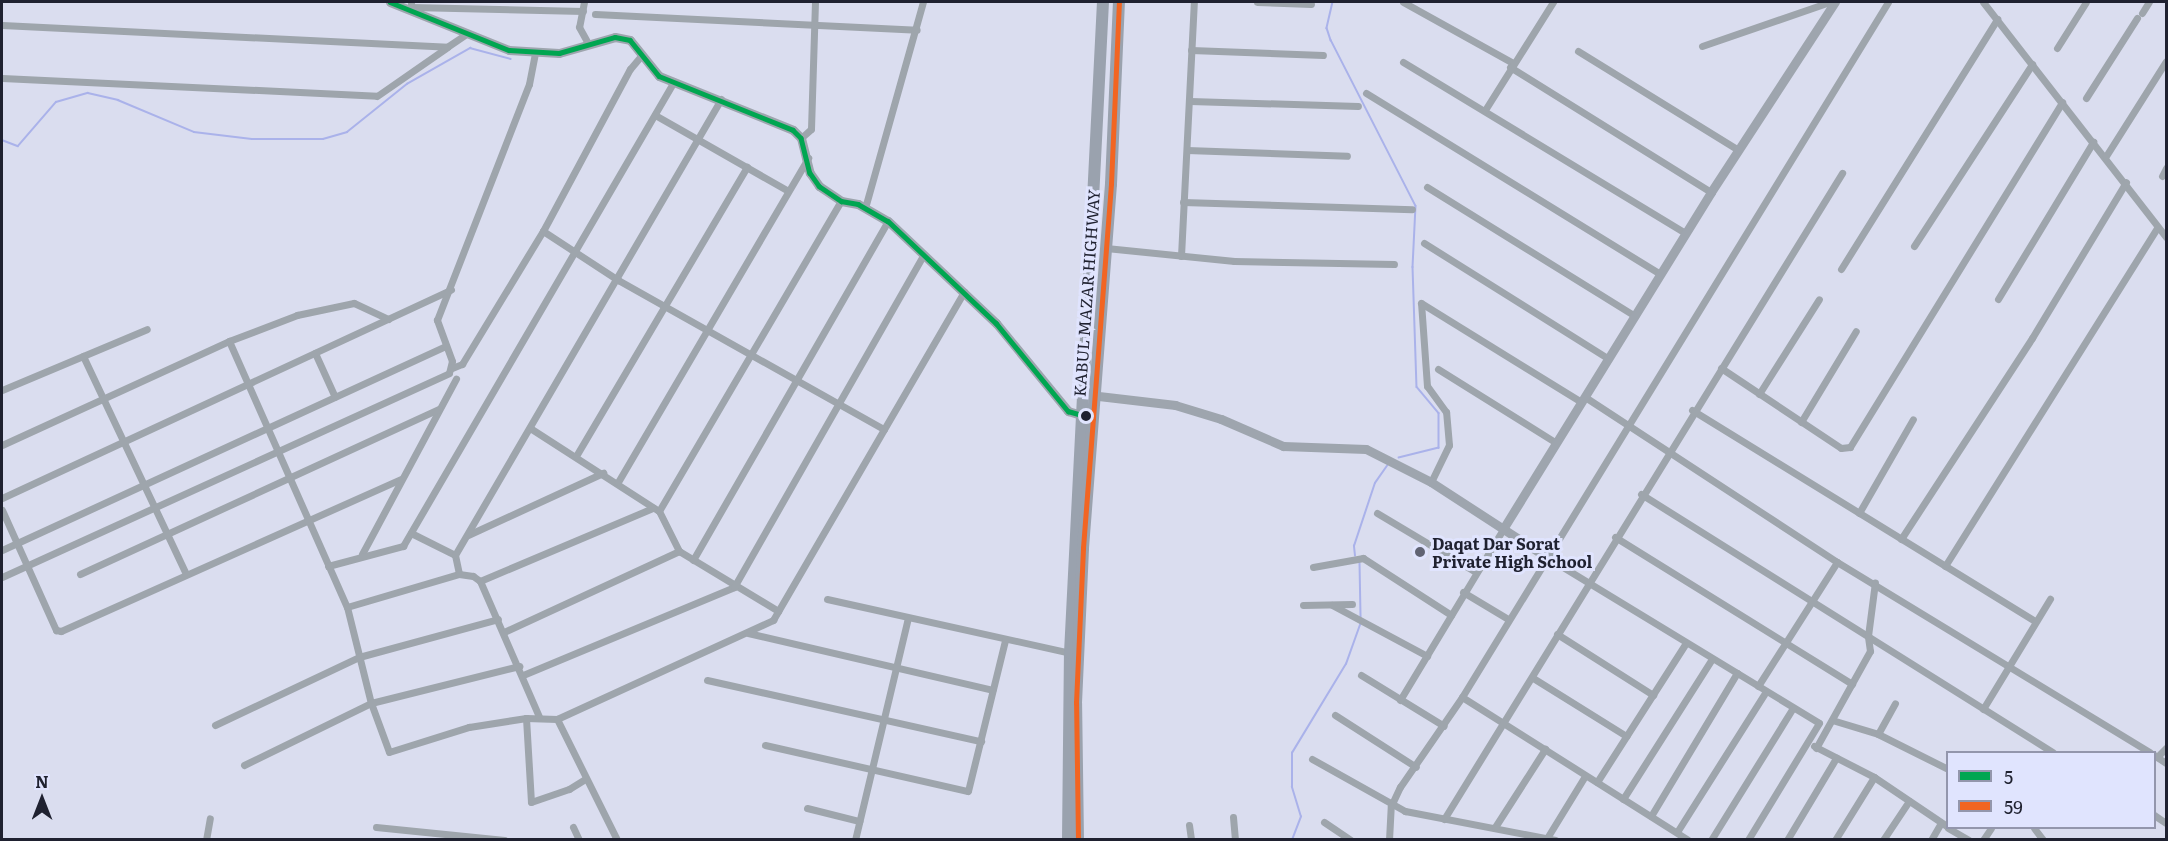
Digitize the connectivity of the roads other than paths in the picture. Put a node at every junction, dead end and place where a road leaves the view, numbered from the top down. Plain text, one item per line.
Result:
1 (390, 2) edge
2 (584, 2) edge
3 (815, 2) edge
4 (923, 2) edge
5 (1103, 2) edge
6 (1119, 2) edge
7 (1194, 2) edge
8 (1257, 2) edge
9 (1403, 2) edge
10 (1553, 2) edge
11 (1833, 2) edge
12 (1888, 2) edge
13 (1983, 2) edge
14 (2086, 2) edge
15 (2148, 2) edge
16 (411, 4) edge
17 (1311, 4) dead end
18 (584, 11) junction
19 (595, 14) dead end
20 (1997, 19) junction
21 (2, 25) edge
22 (814, 26) junction
23 (917, 30) junction
24 (466, 34) junction
25 (584, 36) junction
26 (1702, 46) dead end
27 (447, 47) junction
28 (2057, 48) dead end
29 (1191, 50) junction
30 (1578, 51) dead end
31 (535, 52) junction
32 (1323, 55) dead end
33 (641, 56) junction
34 (2166, 61) edge
35 (1403, 62) dead end
36 (2032, 64) junction
37 (1511, 65) junction
38 (2, 78) edge
39 (673, 82) junction
40 (1366, 93) dead end
41 (2086, 98) dead end
42 (722, 99) junction
43 (1190, 101) junction
44 (2062, 102) junction
45 (1358, 106) dead end
46 (1485, 110) junction
47 (655, 116) junction
48 (801, 138) junction
49 (701, 139) junction
50 (2093, 142) junction
51 (1187, 150) junction
52 (1738, 150) junction
53 (1347, 156) dead end
54 (2106, 156) junction
55 (808, 158) junction
56 (747, 167) junction
57 (2166, 168) edge
58 (1842, 173) dead end
59 (2162, 176) dead end
60 (2126, 182) junction
61 (1427, 187) dead end
62 (788, 191) junction
63 (1711, 192) junction
64 (840, 201) junction
65 (1183, 202) junction
66 (865, 208) junction
67 (1412, 209) dead end
68 (888, 221) junction
69 (2157, 227) junction
70 (543, 231) junction
71 (1685, 233) junction
72 (2166, 237) edge
73 (1424, 243) dead end
74 (1914, 246) dead end
75 (1106, 248) junction
76 (575, 251) junction
77 (924, 254) junction
78 (1181, 256) junction
79 (1394, 264) dead end
80 (1841, 269) dead end
81 (1660, 274) junction
82 (618, 280) junction
83 (451, 290) junction
84 (964, 292) junction
85 (1819, 299) dead end
86 (1998, 299) dead end
87 (665, 303) junction
88 (1635, 316) junction
89 (389, 319) junction
90 (710, 328) junction
91 (147, 329) dead end
92 (1856, 331) dead end
93 (229, 341) junction
94 (445, 346) junction
95 (315, 353) junction
96 (753, 354) junction
97 (83, 356) junction
98 (1609, 359) junction
99 (452, 368) junction
100 (1721, 368) junction
101 (1438, 369) dead end
102 (456, 379) dead end
103 (795, 380) junction
104 (248, 386) junction
105 (2, 390) edge
106 (1088, 394) junction
107 (1759, 394) junction
108 (334, 397) junction
109 (102, 398) junction
110 (1583, 400) junction
111 (840, 404) junction
112 (439, 409) junction
113 (1692, 410) junction
114 (1087, 417) junction
115 (1913, 419) dead end
116 (1801, 422) junction
117 (1630, 427) junction
118 (530, 428) junction
119 (267, 429) junction
120 (884, 429) junction
121 (121, 442) junction
122 (1555, 442) junction
123 (2, 445) edge
124 (276, 450) junction
125 (1668, 452) junction
126 (576, 456) junction
127 (603, 472) junction
128 (290, 479) junction
129 (401, 479) junction
130 (618, 482) junction
131 (1431, 482) junction
132 (142, 485) junction
133 (1641, 494) junction
134 (2, 498) edge
135 (152, 507) junction
136 (656, 509) junction
137 (2, 510) edge
138 (1377, 513) dead end
139 (1859, 513) junction
140 (308, 518) junction
141 (1503, 529) junction
142 (411, 533) junction
143 (166, 535) junction
144 (468, 535) junction
145 (1615, 537) junction
146 (1901, 539) junction
147 (17, 543) junction
148 (2, 550) edge
149 (679, 551) junction
150 (362, 554) junction
151 (455, 555) junction
152 (1548, 558) junction
153 (693, 560) junction
154 (1837, 562) junction
155 (28, 565) junction
156 (328, 566) junction
157 (1945, 566) junction
158 (1313, 567) dead end
159 (1476, 572) junction
160 (80, 574) dead end
161 (186, 574) junction
162 (459, 574) junction
163 (2, 577) edge
164 (480, 581) junction
165 (1875, 582) junction
166 (1589, 583) junction
167 (734, 587) junction
168 (1463, 592) junction
169 (828, 598) dead end
170 (2050, 599) dead end
171 (1812, 603) junction
172 (1352, 604) dead end
173 (1303, 605) dead end
174 (1332, 605) junction
175 (347, 607) junction
176 (778, 611) junction
177 (1076, 613) junction
178 (1452, 615) junction
179 (908, 618) junction
180 (498, 619) junction
181 (1508, 619) junction
182 (2035, 621) junction
183 (504, 632) junction
184 (748, 633) junction
185 (1557, 634) junction
186 (1868, 636) junction
187 (1005, 640) junction
188 (1686, 643) junction
189 (1785, 645) junction
190 (1070, 653) junction
191 (1427, 656) junction
192 (359, 657) junction
193 (1712, 659) junction
194 (2009, 665) junction
195 (519, 666) junction
196 (896, 669) junction
197 (1737, 673) junction
198 (523, 675) junction
199 (1361, 675) dead end
200 (1533, 678) junction
201 (707, 680) dead end
202 (1852, 684) junction
203 (1758, 686) junction
204 (992, 690) junction
205 (1765, 693) junction
206 (1653, 694) junction
207 (1462, 697) junction
208 (1400, 700) junction
209 (1895, 703) dead end
210 (371, 704) junction
211 (1793, 708) junction
212 (1983, 709) junction
213 (1335, 714) dead end
214 (539, 717) junction
215 (526, 718) junction
216 (557, 719) junction
217 (882, 720) junction
218 (1832, 720) junction
219 (1503, 723) junction
220 (215, 725) dead end
221 (1444, 726) junction
222 (1878, 734) junction
223 (1626, 736) junction
224 (981, 741) junction
225 (1809, 744) junction
226 (765, 745) dead end
227 (1816, 748) junction
228 (1545, 749) junction
229 (1071, 750) junction
230 (2050, 751) edge
231 (2148, 751) edge
232 (1836, 758) junction
233 (1312, 759) dead end
234 (244, 765) dead end
235 (1416, 767) junction
236 (1946, 768) edge
237 (871, 771) junction
238 (1585, 776) junction
239 (1874, 777) junction
240 (585, 779) junction
241 (1597, 782) junction
242 (1623, 799) junction
243 (1909, 801) junction
244 (1391, 806) junction
245 (807, 808) dead end
246 (1651, 816) junction
247 (1233, 817) dead end
248 (210, 818) dead end
249 (1444, 819) junction
250 (859, 821) junction
251 (1324, 822) dead end
252 (1189, 825) dead end
253 (1946, 826) edge
254 (376, 827) dead end
255 (573, 827) dead end
256 (1495, 827) junction
257 (1951, 829) edge
258 (2036, 830) edge
259 (1677, 832) junction
260 (1551, 839) edge
261 (206, 840) edge
262 (504, 840) edge
263 (579, 840) edge
264 (617, 840) edge
265 (855, 840) edge
266 (1068, 840) edge
267 (1078, 840) edge
268 (1191, 840) edge
269 (1235, 840) edge
270 (1351, 840) edge
271 (1389, 840) edge
272 (1688, 840) edge
273 (1711, 840) edge
274 (1748, 840) edge
275 (1786, 840) edge
276 (1835, 840) edge
277 (1883, 840) edge
278 (1931, 840) edge
279 (1969, 840) edge
280 (2034, 840) edge
281 (2043, 840) edge

1 - 16 street
2 - 18 street
3 - 22 street
4 - 23 street
5 - 106 highway, KABUL MAZAR HIGHWAY
6 - 75 highway, KABUL MAZAR HIGHWAY
7 - 29 street
8 - 17 street
9 - 37 street
10 - 37 street
11 - 26 street
11 - 52 street
12 - 117 street
13 - 20 street
14 - 28 street
15 - 41 street
16 - 18 street
16 - 24 street
18 - 25 street
19 - 22 street
20 - 36 street
20 - 80 street
21 - 27 street
22 - 23 street
22 - 48 street
23 - 66 street
24 - 27 street
24 - 31 street
25 - 31 street
25 - 33 street
27 - 38 street
29 - 32 street
29 - 43 street
30 - 52 street
31 - 83 street
33 - 39 street
33 - 70 street
34 - 54 street
35 - 46 street
36 - 44 street
36 - 74 street
37 - 46 street
37 - 63 street
39 - 42 street
39 - 47 street
40 - 81 street
42 - 48 street
42 - 49 street
43 - 45 street
43 - 51 street
44 - 50 street
44 - 116 street
46 - 71 street
47 - 49 street
47 - 76 street
48 - 55 street
49 - 56 street
49 - 82 street
50 - 54 street
50 - 86 street
51 - 53 street
51 - 65 street
52 - 63 street
54 - 60 street
55 - 62 street
55 - 64 street
56 - 62 street
56 - 87 street
57 - 59 street
58 - 100 street
60 - 69 street
60 - 146 street
61 - 88 street
62 - 90 street
63 - 71 street
64 - 66 street
64 - 96 street
65 - 67 street
65 - 78 street
66 - 68 street
68 - 77 street
68 - 103 street
69 - 72 street
69 - 157 street
70 - 76 street
70 - 99 street
71 - 81 street
73 - 98 street
75 - 78 street
75 - 106 highway, KABUL MAZAR HIGHWAY
76 - 82 street
76 - 142 street
77 - 84 street
77 - 111 street
78 - 79 street
81 - 88 street
82 - 87 street
82 - 118 street
83 - 89 street
83 - 94 street
84 - 114 street
84 - 120 street
85 - 107 street
87 - 90 street
87 - 126 street
88 - 98 street
89 - 93 street
89 - 95 street
90 - 96 street
90 - 130 street
91 - 97 street
92 - 116 street
93 - 104 street
93 - 109 street
94 - 99 street
94 - 108 street
95 - 104 street
95 - 108 street
96 - 103 street
96 - 136 street
97 - 105 street
97 - 109 street
98 - 110 street
99 - 124 street
100 - 107 street
100 - 113 street
101 - 122 street
102 - 112 street
103 - 111 street
103 - 153 street
104 - 119 street
104 - 121 street
106 - 114 highway, KABUL MAZAR HIGHWAY
106 - 131 street
107 - 116 street
108 - 119 street
109 - 121 street
109 - 123 street
110 - 117 street
110 - 122 street
110 - 131 street
111 - 120 street
111 - 167 street
112 - 128 street
112 - 129 street
113 - 125 street
113 - 139 street
114 - 177 highway, KABUL MAZAR HIGHWAY
115 - 139 street
117 - 125 street
117 - 152 street
118 - 126 street
118 - 144 street
119 - 124 street
119 - 132 street
120 - 176 street
121 - 132 street
121 - 134 street
122 - 141 street
124 - 128 street
124 - 135 street
125 - 133 street
125 - 154 street
126 - 127 street
127 - 130 street
127 - 144 street
128 - 140 street
128 - 143 street
129 - 140 street
129 - 150 street
130 - 136 street
131 - 141 street
132 - 135 street
132 - 147 street
133 - 145 street
133 - 171 street
135 - 143 street
135 - 155 street
136 - 149 street
136 - 164 street
137 - 147 street
138 - 159 street
139 - 146 street
140 - 156 street
140 - 161 street
141 - 152 street
141 - 159 street
142 - 150 street
142 - 151 street
143 - 160 street
143 - 161 street
144 - 151 street
145 - 166 street
145 - 189 street
146 - 157 street
147 - 148 street
147 - 155 street
149 - 153 street
149 - 183 street
150 - 156 street
151 - 162 street
152 - 166 street
152 - 181 street
153 - 167 street
154 - 165 street
154 - 171 street
155 - 161 street
155 - 163 street
156 - 175 street
157 - 182 street
158 - 178 street
159 - 168 street
162 - 164 street
162 - 175 street
164 - 180 street
165 - 186 street
165 - 194 street
166 - 185 street
166 - 188 street
167 - 176 street
167 - 198 street
168 - 178 street
168 - 181 street
169 - 179 street
170 - 182 street
171 - 186 street
171 - 189 street
172 - 174 street
173 - 174 street
174 - 191 street
175 - 192 street
176 - 184 street
177 - 190 highway, KABUL MAZAR HIGHWAY
177 - 229 highway, KABUL MAZAR HIGHWAY
178 - 191 street
179 - 187 street
179 - 196 street
180 - 183 street
180 - 192 street
181 - 207 street
182 - 194 street
183 - 195 street
184 - 196 street
184 - 216 street
185 - 200 street
185 - 206 street
186 - 202 street
186 - 212 street
187 - 190 street
187 - 204 street
188 - 193 street
188 - 206 street
189 - 202 street
189 - 203 street
190 - 229 highway, KABUL MAZAR HIGHWAY
191 - 208 street
192 - 210 street
192 - 220 street
193 - 197 street
193 - 242 street
194 - 212 street
194 - 231 street
195 - 198 street
195 - 210 street
196 - 204 street
196 - 217 street
197 - 203 street
197 - 246 street
198 - 214 street
199 - 208 street
200 - 219 street
200 - 223 street
201 - 217 street
202 - 218 street
203 - 205 street
204 - 224 street
205 - 211 street
205 - 259 street
206 - 223 street
207 - 219 street
207 - 221 street
208 - 221 street
209 - 222 street
210 - 215 street
210 - 234 street
211 - 225 street
211 - 273 street
212 - 230 street
213 - 235 street
214 - 215 street
214 - 216 street
215 - 240 street
216 - 240 street
217 - 224 street
217 - 237 street
218 - 222 street
218 - 227 street
219 - 228 street
219 - 249 street
221 - 235 street
222 - 236 street
223 - 241 street
224 - 237 street
225 - 227 street
225 - 274 street
226 - 237 street
227 - 232 street
228 - 238 street
228 - 256 street
229 - 266 highway, KABUL MAZAR HIGHWAY
229 - 267 highway, KABUL MAZAR HIGHWAY
232 - 239 street
232 - 275 street
233 - 244 street
235 - 244 street
237 - 250 street
238 - 241 street
238 - 260 street
239 - 243 street
239 - 276 street
240 - 264 street
241 - 242 street
242 - 246 street
243 - 253 street
243 - 277 street
244 - 249 street
244 - 271 street
245 - 250 street
246 - 259 street
247 - 269 street
248 - 261 street
249 - 256 street
250 - 265 street
251 - 270 street
252 - 268 street
253 - 278 street
254 - 262 street
255 - 263 street
256 - 260 street
257 - 279 street
258 - 280 street
258 - 281 street
259 - 272 street

